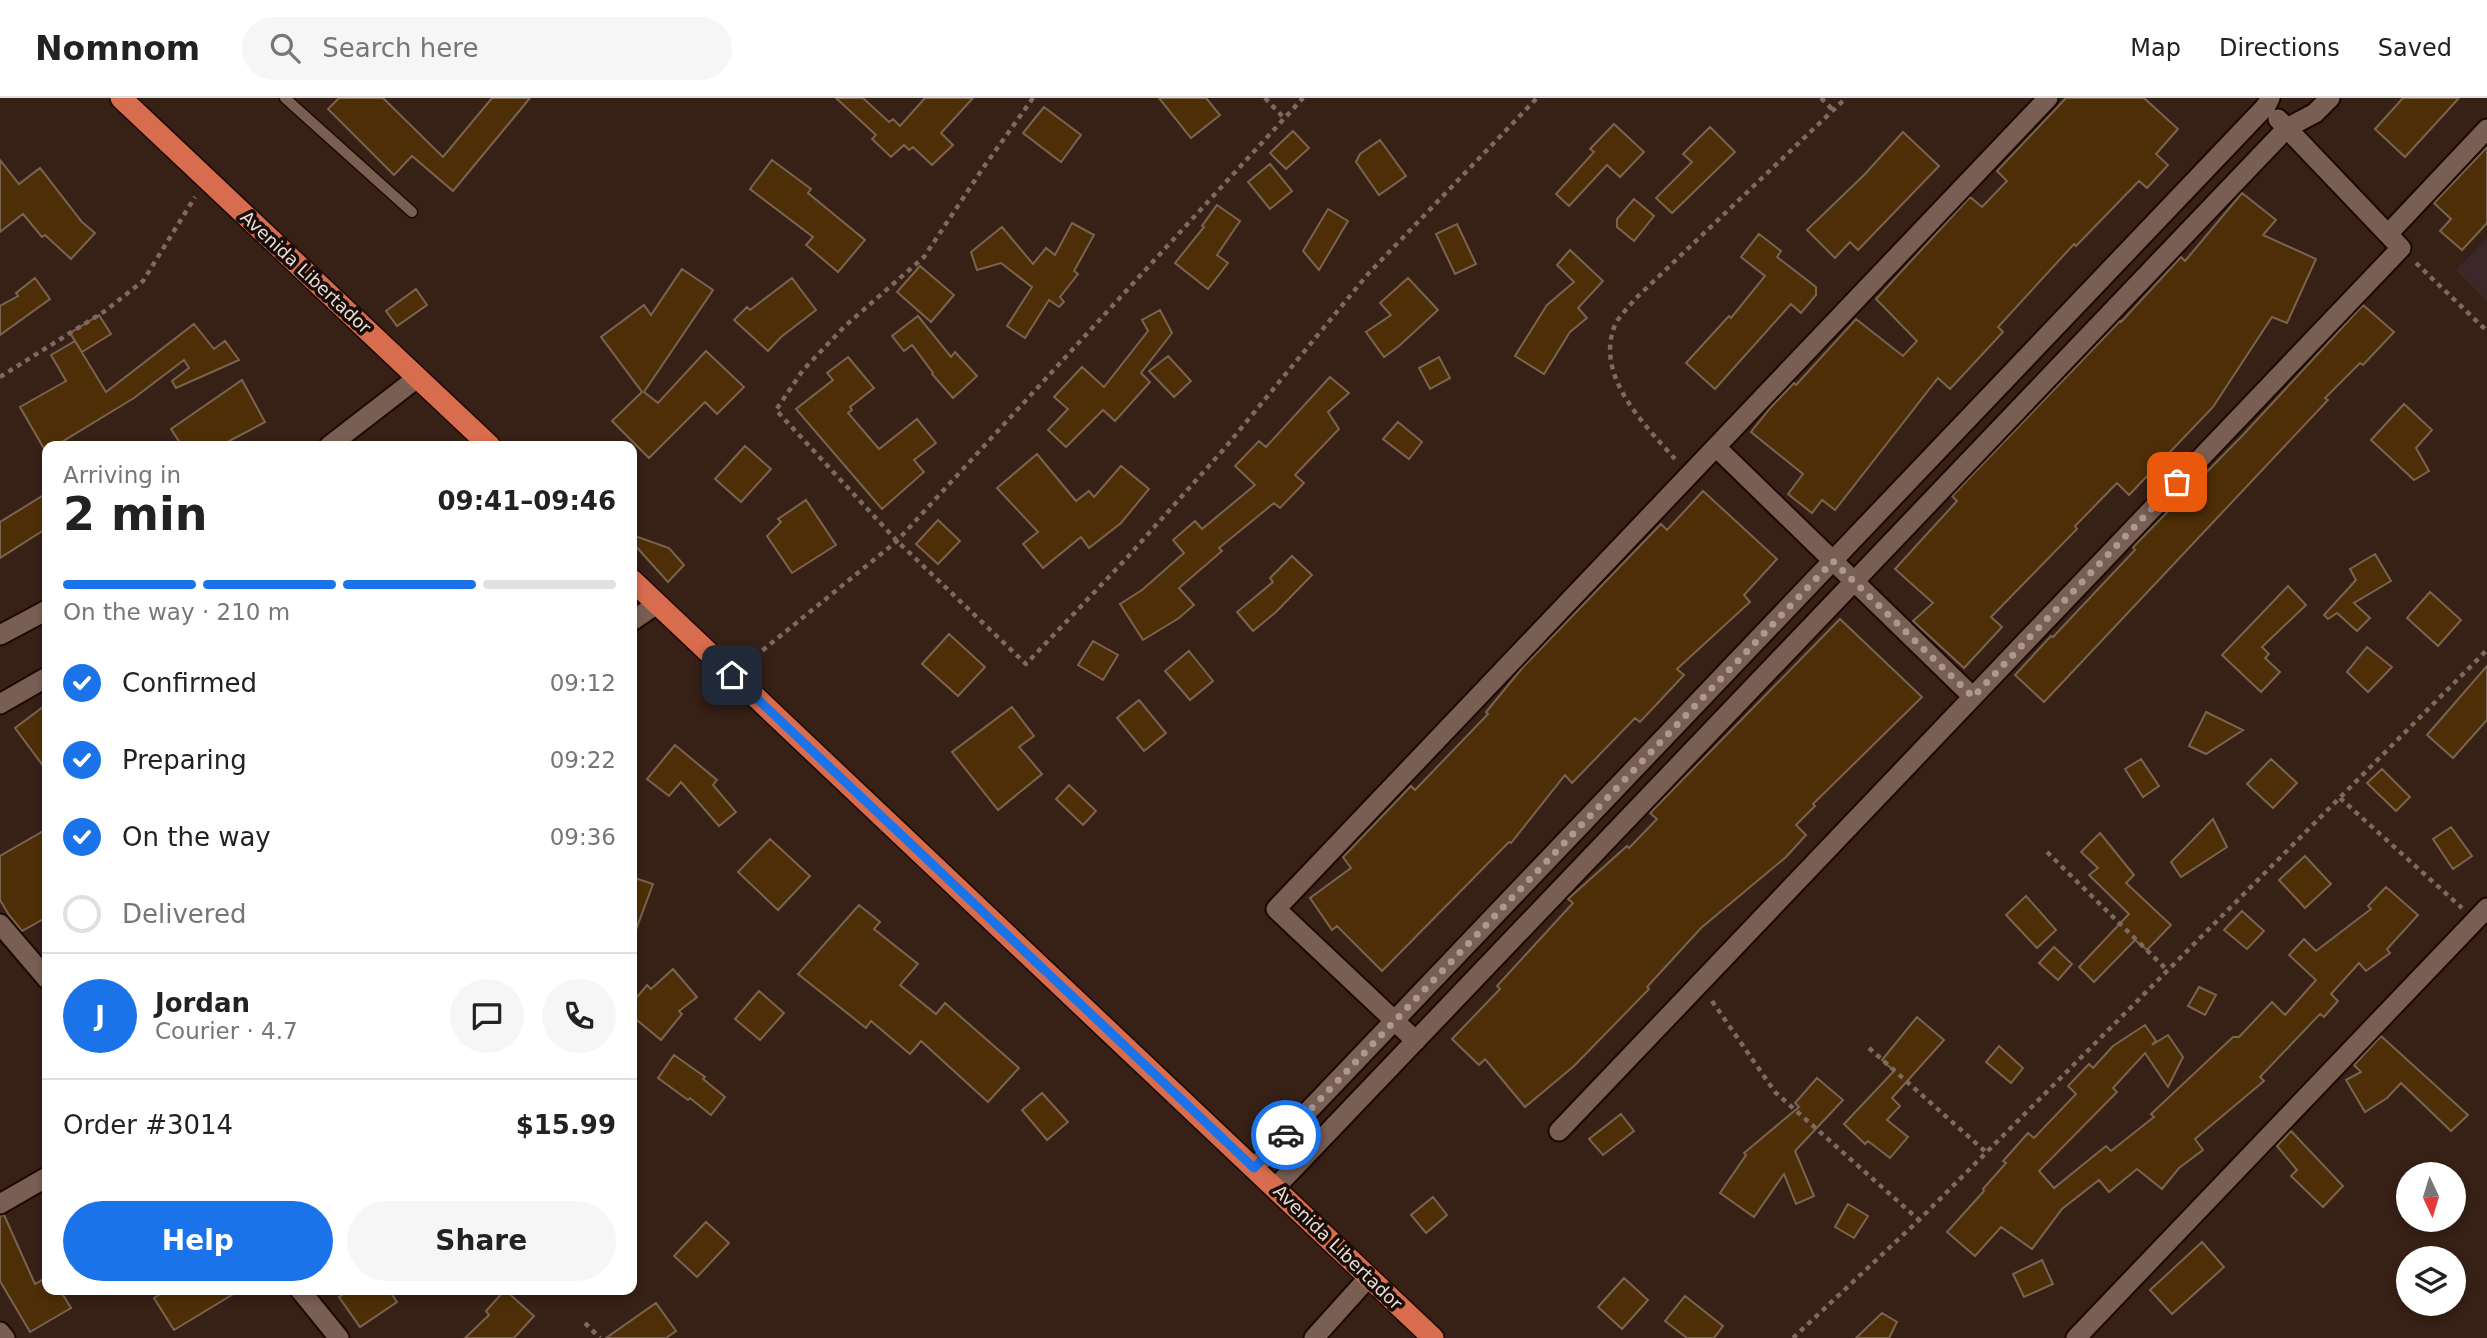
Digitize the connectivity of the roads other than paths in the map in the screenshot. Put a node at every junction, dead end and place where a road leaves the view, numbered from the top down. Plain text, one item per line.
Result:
1 (121, 98) edge
2 (285, 98) edge
3 (2048, 98) edge
4 (2330, 98) edge
5 (2265, 101) edge
6 (2287, 128) junction
7 (2487, 129) edge
8 (412, 212) dead end
9 (2394, 241) junction
10 (418, 378) junction
11 (336, 441) edge
12 (485, 441) edge
13 (1716, 447) junction
14 (1833, 561) junction
15 (1854, 581) junction
16 (637, 585) edge
17 (657, 604) junction
18 (42, 613) edge
19 (637, 618) edge
20 (0, 635) edge
21 (42, 680) edge
22 (1973, 697) junction
23 (0, 704) edge
24 (2483, 920) edge
25 (0, 924) edge
26 (42, 973) edge
27 (1395, 1021) junction
28 (1416, 1041) junction
29 (1559, 1131) dead end
30 (1254, 1168) junction
31 (42, 1180) edge
32 (1275, 1188) junction
33 (0, 1204) edge
34 (1369, 1277) junction
35 (304, 1295) edge
36 (0, 1332) edge
37 (5, 1338) edge
38 (339, 1338) edge
39 (1314, 1338) edge
40 (1433, 1338) edge
41 (2077, 1338) edge

1 - 10 highway, Avenida Libertador
2 - 8 lane
3 - 13 street
4 - 6 street
5 - 6 street
5 - 14 street
6 - 9 street
6 - 15 street
7 - 9 street
9 - 22 street
10 - 11 street
10 - 12 highway, Avenida Libertador
13 - 14 street
13 - 27 street
14 - 15 street
14 - 27 street
15 - 22 street
15 - 28 street
16 - 17 highway, Avenida Libertador
17 - 19 street
17 - 30 highway, Avenida Libertador
18 - 20 street
21 - 23 street
22 - 29 street
24 - 41 street
25 - 26 street
27 - 28 street
27 - 30 street
28 - 32 street
30 - 32 highway, Avenida Libertador
31 - 33 street
32 - 34 highway, Avenida Libertador
34 - 39 street
34 - 40 highway, Avenida Libertador
35 - 38 street
36 - 37 street

